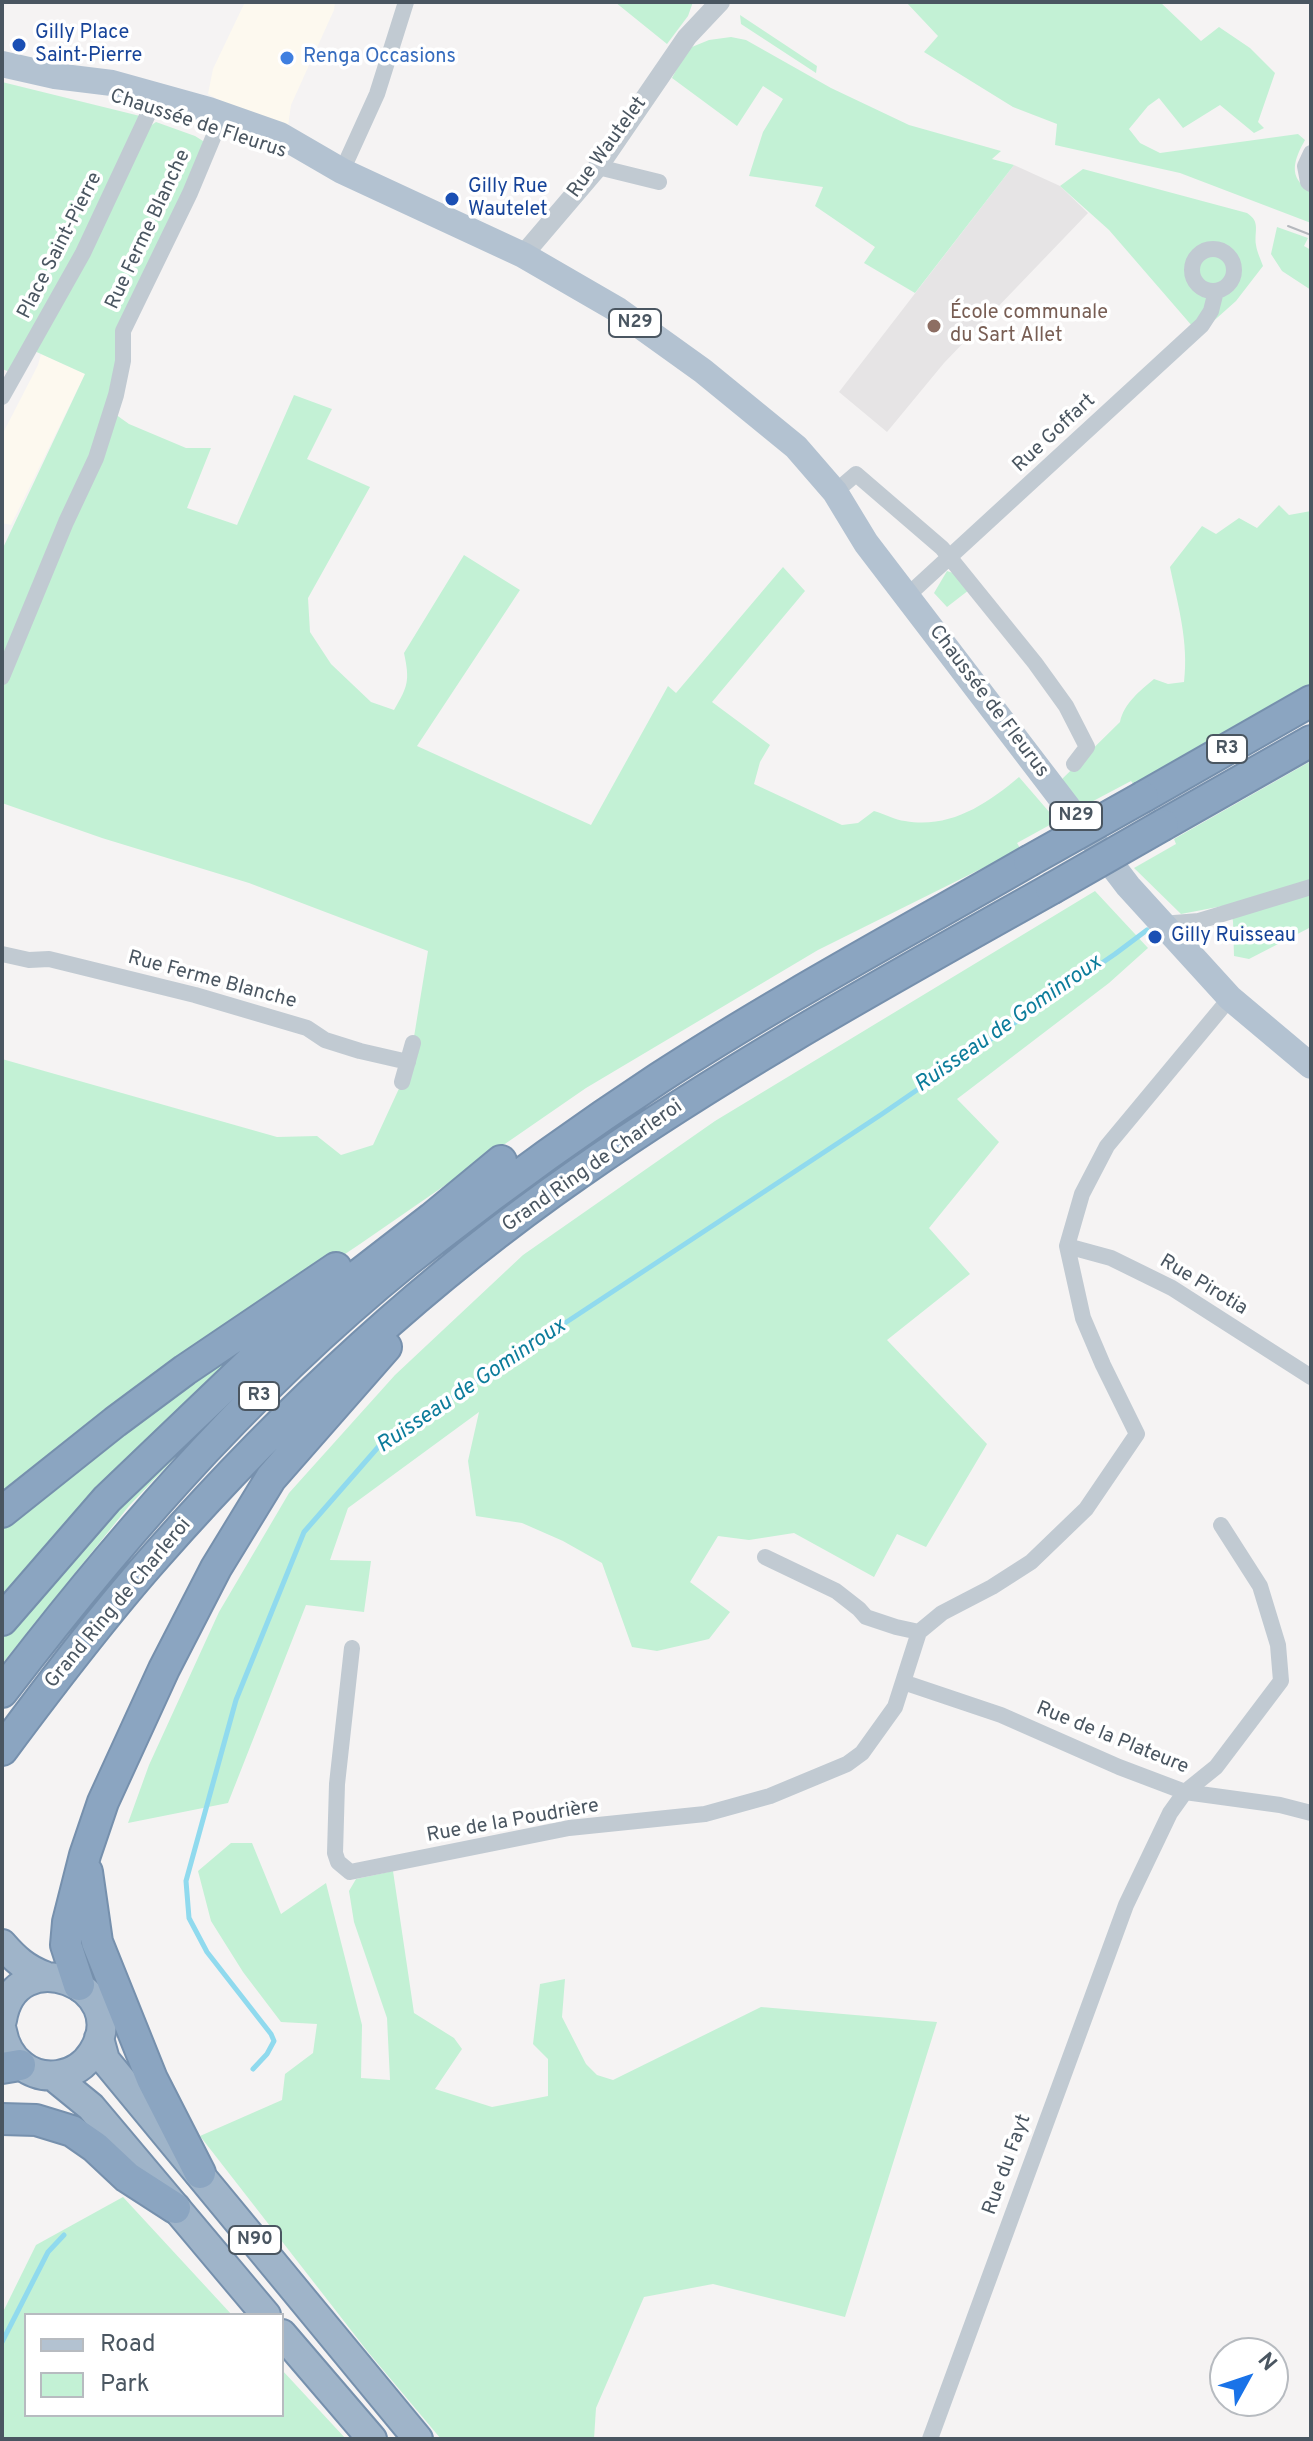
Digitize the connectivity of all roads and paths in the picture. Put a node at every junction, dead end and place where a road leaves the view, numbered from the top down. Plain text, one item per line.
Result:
1 (406, 2) edge
2 (720, 2) edge
3 (2, 64) edge
4 (55, 76) junction
5 (150, 110) junction
6 (220, 122) junction
7 (1311, 153) edge
8 (598, 167) junction
9 (342, 171) junction
10 (659, 182) dead end
11 (1311, 184) edge
12 (523, 255) junction
13 (1216, 291) dead end
14 (2, 397) edge
15 (740, 402) junction
16 (835, 492) junction
17 (866, 543) junction
18 (949, 559) junction
19 (907, 596) junction
20 (2, 677) edge
21 (1311, 701) edge
22 (1311, 741) edge
23 (1074, 764) dead end
24 (1311, 887) edge
25 (1162, 924) junction
26 (2, 954) edge
27 (1230, 998) junction
28 (413, 1043) dead end
29 (408, 1062) junction
30 (1311, 1066) edge
31 (402, 1082) dead end
32 (561, 1145) junction
33 (501, 1161) junction
34 (1067, 1246) junction
35 (451, 1270) junction
36 (1311, 1377) edge
37 (2, 1512) edge
38 (1221, 1525) dead end
39 (765, 1557) dead end
40 (2, 1620) edge
41 (919, 1632) junction
42 (352, 1648) dead end
43 (903, 1682) junction
44 (2, 1692) edge
45 (2, 1750) edge
46 (1185, 1792) junction
47 (1311, 1813) edge
48 (85, 1855) junction
49 (8, 1951) edge
50 (45, 1976) junction
51 (79, 1985) junction
52 (2, 2018) edge
53 (99, 2038) junction
54 (11, 2066) edge
55 (53, 2076) junction
56 (2, 2119) edge
57 (200, 2173) junction
58 (175, 2208) junction
59 (264, 2313) edge
60 (284, 2336) edge
61 (372, 2439) edge
62 (418, 2439) edge
63 (930, 2439) edge

1 - 9 street
2 - 8 street, Rue Wautelet
3 - 4 main road, Chaussée de Fleurus / N29
4 - 5 main road, Chaussée de Fleurus / N29
4 - 6 main road, Chaussée de Fleurus / N29
5 - 6 main road, Chaussée de Fleurus / N29
5 - 14 street, Place Saint-Pierre
6 - 9 main road, Chaussée de Fleurus / N29
6 - 20 street, Rue Ferme Blanche
7 - 11 street
8 - 10 street
8 - 12 street, Rue Wautelet
9 - 12 main road, Chaussée de Fleurus / N29
12 - 15 main road, Chaussée de Fleurus / N29
13 - 18 street, Rue Goffart
15 - 16 main road, Chaussée de Fleurus / N29
15 - 17 main road, Chaussée de Fleurus / N29
16 - 17 main road, Chaussée de Fleurus / N29
16 - 18 street
17 - 19 main road, Chaussée de Fleurus / N29
18 - 19 street, Rue Goffart
18 - 23 street
19 - 25 main road, Chaussée de Fleurus / N29
21 - 32 highway, Grand Ring de Charleroi / R3, bridge
22 - 35 highway, Grand Ring de Charleroi / R3, bridge
24 - 25 street
25 - 27 main road, Chaussée de Fleurus / N29
26 - 29 street, Rue Ferme Blanche
27 - 30 main road, Chaussée de Fleurus / N29
27 - 34 street
28 - 29 street
29 - 31 street
32 - 33 highway
32 - 44 highway, Grand Ring de Charleroi / R3
33 - 37 highway
33 - 40 highway
34 - 36 street, Rue Pirotia
34 - 41 street
35 - 45 highway, Grand Ring de Charleroi / R3
35 - 48 highway
38 - 46 street, Rue du Fayt
39 - 41 street
41 - 43 street, Rue de la Poudrière
42 - 43 street, Rue de la Poudrière
43 - 46 street, Rue de la Plateure
46 - 47 street, Rue de la Plateure
46 - 63 street, Rue du Fayt
48 - 51 highway
48 - 57 highway
49 - 50 highway
50 - 51 highway
50 - 52 highway
51 - 53 highway
52 - 54 highway
53 - 55 highway
53 - 57 highway, N90
54 - 55 highway
55 - 58 highway, N90
56 - 58 highway
57 - 62 highway, N90
58 - 59 highway, N90
60 - 61 highway

